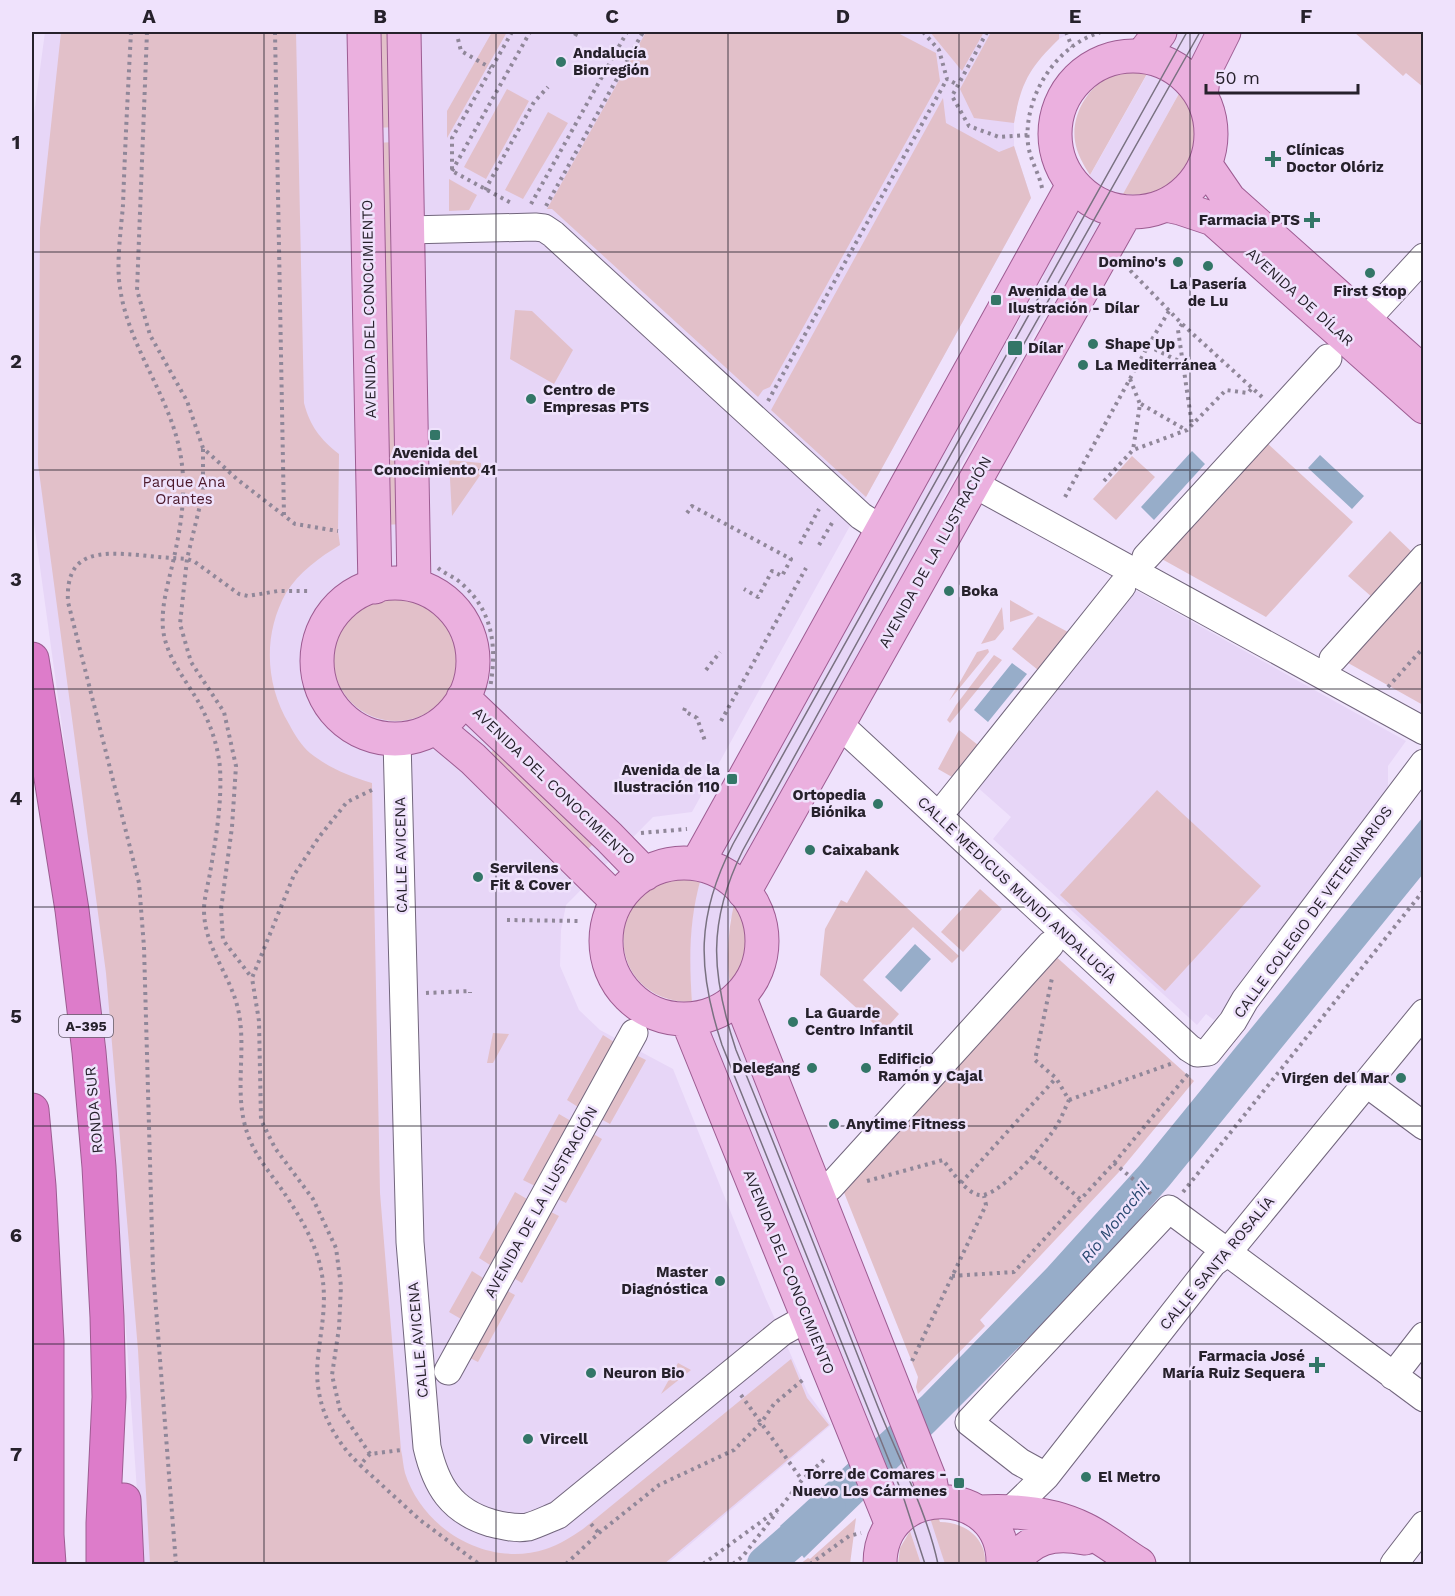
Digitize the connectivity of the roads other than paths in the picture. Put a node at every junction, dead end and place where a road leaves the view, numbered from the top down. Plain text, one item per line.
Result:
1 (364, 32) edge
2 (404, 32) edge
3 (1224, 32) edge
4 (1151, 44) edge
5 (1201, 95) junction
6 (1205, 164) junction
7 (1058, 188) junction
8 (1166, 205) junction
9 (1126, 213) junction
10 (408, 230) junction
11 (1424, 257) edge
12 (1365, 321) junction
13 (1328, 358) dead end
14 (1424, 374) edge
15 (1424, 407) edge
16 (974, 484) junction
17 (881, 529) junction
18 (1146, 557) dead end
19 (1424, 558) edge
20 (423, 574) junction
21 (375, 586) junction
22 (1122, 586) dead end
23 (32, 658) edge
24 (1333, 658) dead end
25 (477, 695) junction
26 (839, 724) junction
27 (436, 728) junction
28 (1424, 731) edge
29 (397, 740) junction
30 (1424, 762) edge
31 (948, 804) dead end
32 (697, 864) junction
33 (645, 874) junction
34 (744, 892) junction
35 (617, 902) junction
36 (1055, 949) junction
37 (739, 996) junction
38 (1424, 1013) edge
39 (687, 1019) junction
40 (634, 1032) dead end
41 (1188, 1062) joint
42 (1366, 1083) junction
43 (32, 1110) edge
44 (1424, 1126) edge
45 (830, 1187) dead end
46 (1228, 1252) junction
47 (807, 1318) junction
48 (1424, 1336) edge
49 (448, 1371) dead end
50 (1393, 1376) junction
51 (109, 1398) junction
52 (1424, 1398) edge
53 (1040, 1473) dead end
54 (932, 1490) junction
55 (994, 1512) junction
56 (1424, 1525) edge
57 (884, 1534) edge
58 (1104, 1541) junction
59 (46, 1555) edge
60 (103, 1564) edge
61 (127, 1564) edge
62 (1003, 1564) edge
63 (1012, 1564) edge
64 (1139, 1564) edge
65 (1394, 1564) edge

1 - 21 main road, AVENIDA DEL CONOCIMIENTO
2 - 10 main road
3 - 5 main road
4 - 5 main road
4 - 7 main road
5 - 6 main road
6 - 8 main road
6 - 12 main road, AVENIDA DE DÍLAR
7 - 9 main road
7 - 17 main road
8 - 9 main road
8 - 15 main road, AVENIDA DE DÍLAR
9 - 16 main road, AVENIDA DE LA ILUSTRACIÓN
10 - 17 street
10 - 20 main road
11 - 12 street
12 - 14 main road, AVENIDA DE DÍLAR
13 - 18 street
16 - 26 main road, AVENIDA DE LA ILUSTRACIÓN
16 - 28 street
17 - 32 main road
19 - 24 street
20 - 21 main road
20 - 25 main road
21 - 29 main road
22 - 31 street
23 - 51 highway, RONDA SUR / A-395
25 - 27 main road
25 - 33 main road, AVENIDA DEL CONOCIMIENTO
26 - 34 main road, AVENIDA DE LA ILUSTRACIÓN
26 - 36 street, CALLE MEDICUS MUNDI ANDALUCÍA
27 - 29 main road
27 - 35 main road
29 - 47 street, CALLE AVICENA
30 - 41 street, CALLE COLEGIO DE VETERINARIOS
32 - 33 main road
32 - 34 main road
33 - 35 main road
34 - 37 main road
35 - 39 main road
36 - 41 street, CALLE MEDICUS MUNDI ANDALUCÍA
36 - 45 street
37 - 39 main road
37 - 54 main road
38 - 42 street, CALLE SANTA ROSALÍA
39 - 47 main road, AVENIDA DEL CONOCIMIENTO
40 - 49 street, AVENIDA DE LA ILUSTRACIÓN
42 - 44 street
42 - 46 street, CALLE SANTA ROSALÍA
43 - 59 highway
46 - 50 street
46 - 53 street
46 - 55 street, CALLE SANTA ROSALÍA
47 - 57 main road, AVENIDA DEL CONOCIMIENTO
48 - 50 street
50 - 52 street
51 - 60 highway, RONDA SUR / A-395
51 - 61 highway
54 - 55 main road
54 - 57 main road
55 - 58 main road
55 - 62 main road
56 - 65 street
58 - 63 main road
58 - 64 main road

